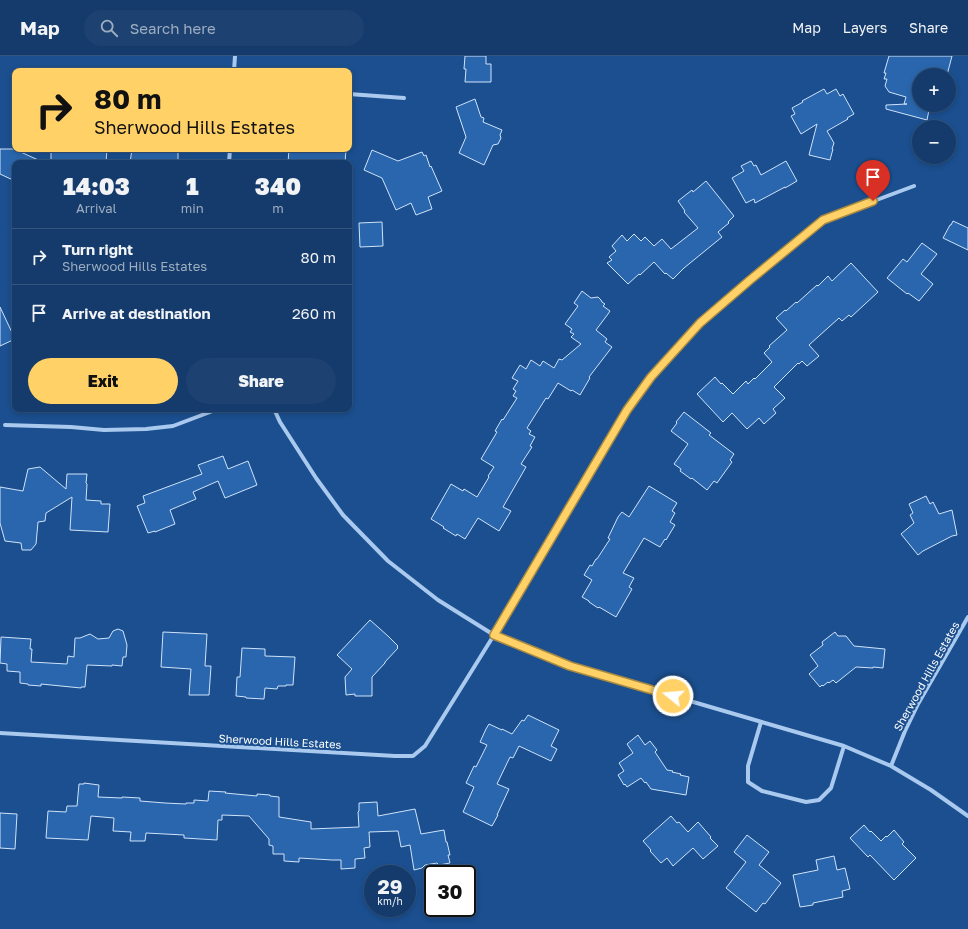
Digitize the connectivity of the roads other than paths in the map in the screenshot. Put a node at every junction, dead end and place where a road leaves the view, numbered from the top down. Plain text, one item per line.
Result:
1 (235, 56) edge
2 (234, 68) edge
3 (352, 94) edge
4 (404, 98) dead end
5 (914, 186) dead end
6 (210, 412) edge
7 (275, 412) edge
8 (5, 425) dead end
9 (968, 617) edge
10 (494, 635) junction
11 (761, 722) junction
12 (0, 733) edge
13 (844, 746) junction
14 (891, 766) junction
15 (968, 816) edge

1 - 2 street
3 - 4 street
5 - 10 street, Sherwood Hills Estates
6 - 8 street
7 - 10 street
9 - 14 street, Sherwood Hills Estates
10 - 11 street
10 - 12 street, Sherwood Hills Estates
11 - 13 street
11 - 13 street
13 - 14 street
14 - 15 street

